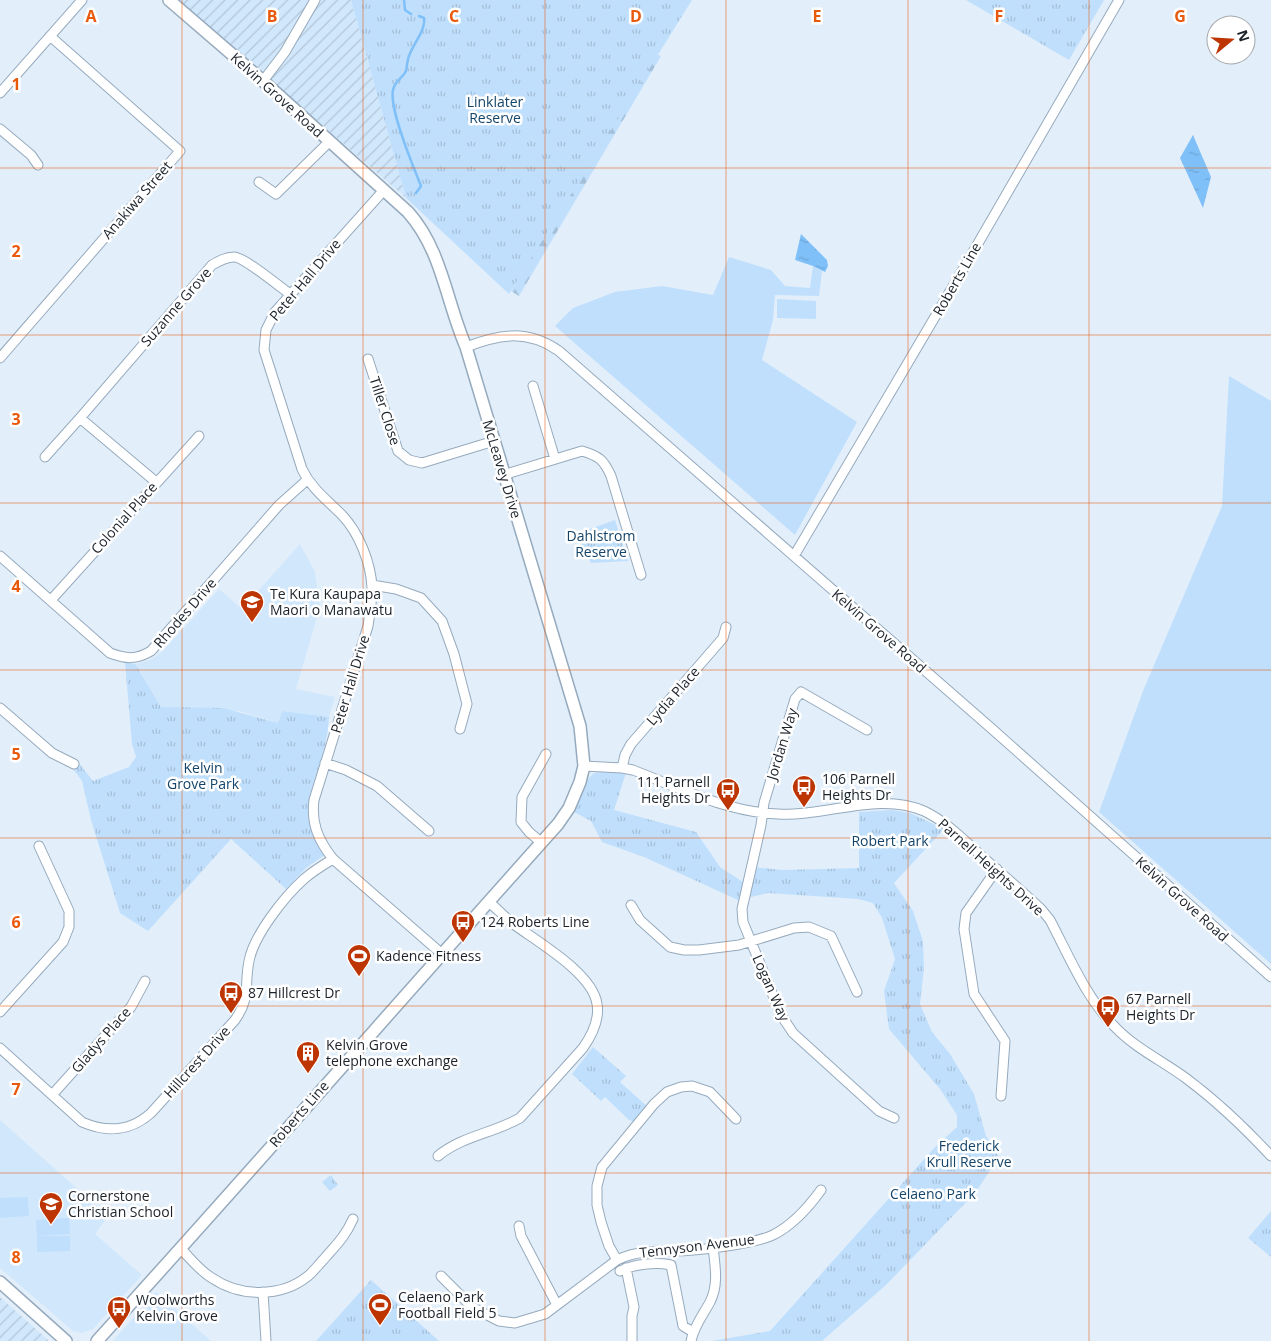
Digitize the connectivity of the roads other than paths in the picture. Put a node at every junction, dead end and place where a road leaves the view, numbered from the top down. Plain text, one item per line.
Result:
1 (82, 0) edge
2 (169, 0) edge
3 (315, 0) edge
4 (1119, 0) edge
5 (50, 36) junction
6 (263, 81) junction
7 (0, 93) edge
8 (0, 128) edge
9 (329, 142) junction
10 (38, 165) dead end
11 (259, 182) dead end
12 (384, 190) junction
13 (290, 294) junction
14 (466, 347) junction
15 (0, 358) edge
16 (368, 359) dead end
17 (533, 386) dead end
18 (80, 418) junction
19 (199, 436) dead end
20 (494, 441) junction
21 (44, 456) dead end
22 (555, 459) junction
23 (503, 475) junction
24 (307, 480) junction
25 (156, 482) junction
26 (0, 556) edge
27 (794, 556) junction
28 (641, 575) dead end
29 (372, 585) junction
30 (51, 600) junction
31 (726, 627) dead end
32 (0, 708) edge
33 (460, 729) dead end
34 (867, 730) dead end
35 (546, 754) dead end
36 (325, 763) junction
37 (74, 764) dead end
38 (584, 766) junction
39 (622, 768) junction
40 (763, 813) junction
41 (430, 831) dead end
42 (542, 843) junction
43 (39, 846) dead end
44 (333, 859) junction
45 (997, 870) junction
46 (489, 902) junction
47 (630, 905) dead end
48 (751, 942) junction
49 (442, 954) junction
50 (1271, 977) edge
51 (145, 981) dead end
52 (857, 992) dead end
53 (0, 1012) edge
54 (0, 1048) edge
55 (52, 1095) junction
56 (1001, 1096) dead end
57 (736, 1118) dead end
58 (894, 1118) dead end
59 (438, 1156) dead end
60 (1271, 1156) edge
61 (821, 1190) dead end
62 (352, 1219) dead end
63 (519, 1226) dead end
64 (713, 1247) junction
65 (181, 1249) junction
66 (617, 1260) junction
67 (441, 1276) dead end
68 (0, 1282) edge
69 (263, 1292) junction
70 (557, 1305) junction
71 (692, 1337) edge
72 (632, 1340) dead end
73 (66, 1341) edge
74 (97, 1341) edge
75 (266, 1341) edge

1 - 5 street
2 - 6 main road, Kelvin Grove Road
3 - 6 street
4 - 27 street, Roberts Line
5 - 7 street
5 - 15 street, Anakiwa Street
6 - 9 main road, Kelvin Grove Road
8 - 10 street
9 - 11 street
9 - 12 main road, Kelvin Grove Road
12 - 13 street, Peter Hall Drive
12 - 14 main road, McLeavey Drive
13 - 18 street, Suzanne Grove
13 - 24 street, Peter Hall Drive
14 - 20 main road, McLeavey Drive
14 - 27 street, Kelvin Grove Road
16 - 20 street, Tiller Close
17 - 22 street
18 - 21 street, Suzanne Grove
18 - 25 street
19 - 25 street, Colonial Place
20 - 23 main road, McLeavey Drive
22 - 23 street
22 - 28 street
23 - 38 main road, McLeavey Drive
24 - 29 street, Peter Hall Drive
24 - 30 street, Rhodes Drive
25 - 30 street, Colonial Place
26 - 30 street, Rhodes Drive
27 - 50 street, Kelvin Grove Road
29 - 33 street
29 - 36 street, Peter Hall Drive
31 - 39 street, Lydia Place
32 - 37 street
34 - 40 street, Jordan Way
35 - 42 street
36 - 41 street
36 - 44 street, Peter Hall Drive
38 - 39 street, Parnell Heights Drive
38 - 42 main road, Roberts Line
39 - 40 street, Parnell Heights Drive
40 - 45 street, Parnell Heights Drive
40 - 48 street, Logan Way
42 - 46 main road, Roberts Line
43 - 53 street
44 - 49 street, Peter Hall Drive
44 - 55 street, Hillcrest Drive
45 - 56 street
45 - 60 street, Parnell Heights Drive
46 - 49 main road, Roberts Line
46 - 59 street
47 - 48 street
48 - 52 street
48 - 58 street, Logan Way
49 - 65 main road, Roberts Line
51 - 55 street, Gladys Place
54 - 55 street, Hillcrest Drive
57 - 66 street
61 - 64 street, Tennyson Avenue
62 - 69 street
63 - 70 street
64 - 66 street, Tennyson Avenue
64 - 71 street
65 - 69 street
65 - 74 main road, Roberts Line
66 - 70 street, Tennyson Avenue
67 - 70 street, Tennyson Avenue
68 - 73 main road
69 - 75 street
71 - 72 street

